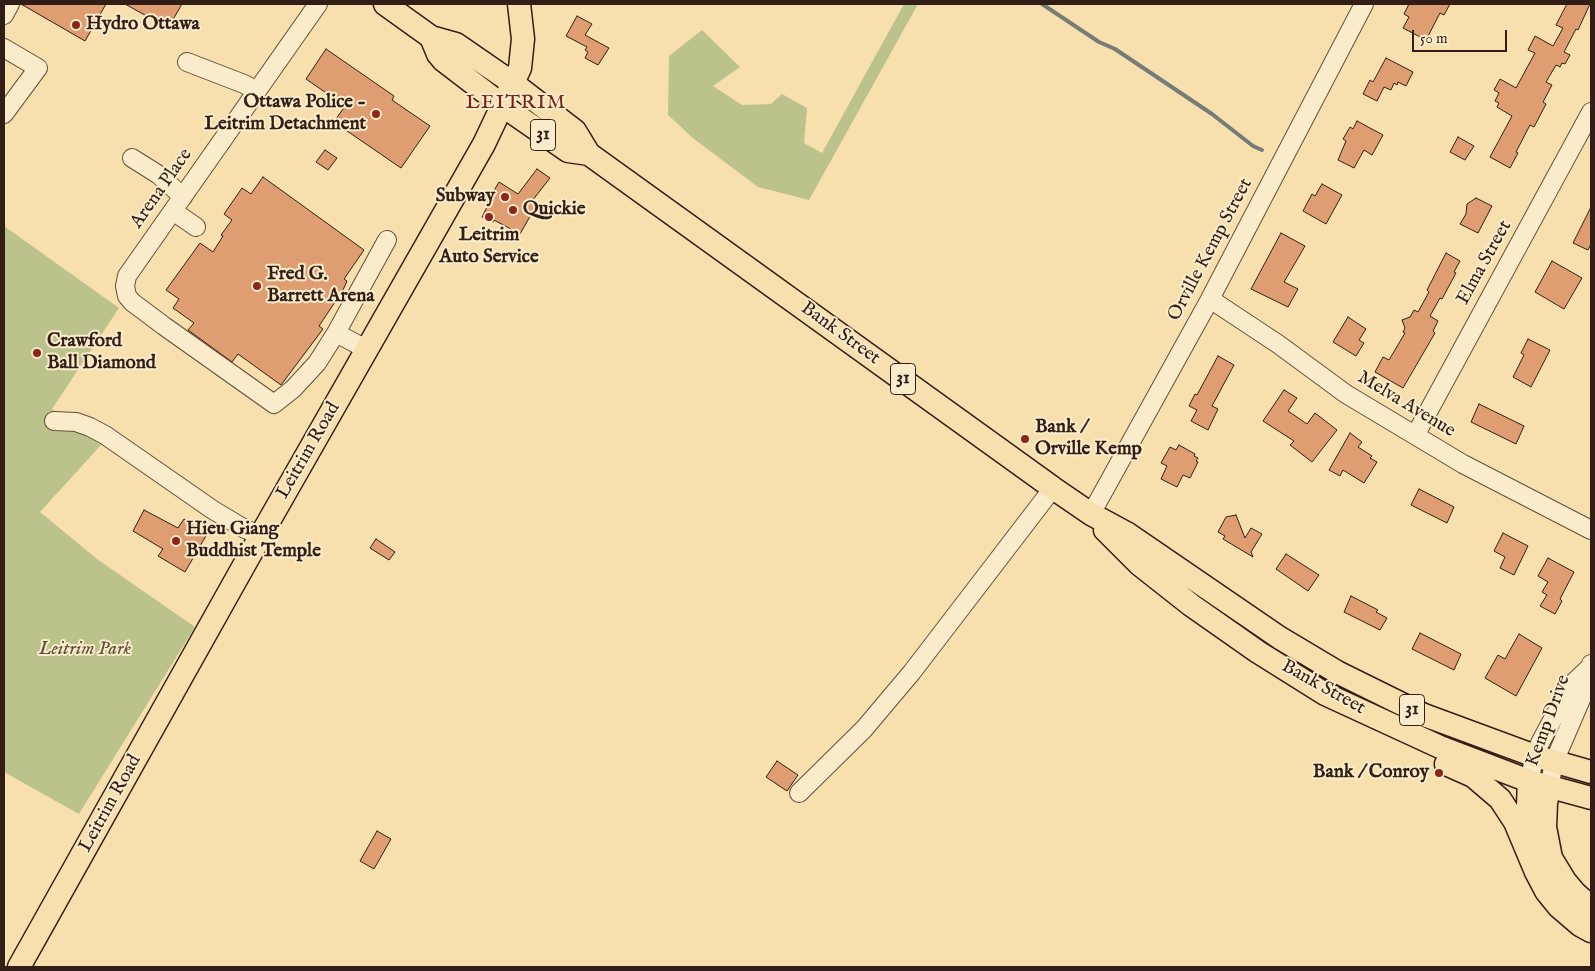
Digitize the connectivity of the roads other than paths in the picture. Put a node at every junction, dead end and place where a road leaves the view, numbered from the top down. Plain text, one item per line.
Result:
1 (10, 4) edge
2 (318, 4) edge
3 (385, 4) edge
4 (519, 4) edge
5 (1364, 4) edge
6 (4, 15) edge
7 (431, 38) junction
8 (4, 48) edge
9 (187, 62) dead end
10 (514, 84) junction
11 (257, 91) junction
12 (503, 106) junction
13 (1591, 112) edge
14 (4, 114) edge
15 (589, 154) junction
16 (132, 158) dead end
17 (178, 204) junction
18 (196, 227) dead end
19 (387, 240) dead end
20 (1210, 299) junction
21 (336, 333) junction
22 (366, 350) junction
23 (54, 421) dead end
24 (1416, 434) junction
25 (1053, 488) junction
26 (1091, 514) junction
27 (1591, 530) edge
28 (261, 535) junction
29 (1590, 666) edge
30 (1325, 694) junction
31 (1544, 759) junction
32 (1591, 772) edge
33 (1539, 785) junction
34 (799, 793) dead end
35 (1591, 798) edge
36 (1536, 872) junction
37 (1591, 907) edge
38 (1591, 931) edge
39 (19, 967) edge

1 - 6 street
2 - 11 street, Arena Place
3 - 7 main road, Bank Street / 31
4 - 10 main road, Leitrim Road
5 - 20 street, Orville Kemp Street
7 - 10 main road, Bank Street / 31
7 - 12 main road, Bank Street
8 - 14 street
9 - 11 street
10 - 12 main road, Leitrim Road
10 - 15 main road, Bank Street / 31
11 - 17 street, Arena Place
12 - 15 main road, Bank Street / 31
12 - 22 main road, Leitrim Road
13 - 24 street, Elma Street
15 - 25 main road, Bank Street / 31
16 - 17 street
17 - 18 street
17 - 21 street, Arena Place
19 - 21 street
20 - 24 street, Melva Avenue
20 - 26 street, Orville Kemp Street
21 - 22 street
22 - 28 main road, Leitrim Road
23 - 28 street
24 - 27 street, Melva Avenue
25 - 26 main road, Bank Street / 31
25 - 34 street
26 - 30 main road, Bank Street / 31
26 - 31 main road, Bank Street / 31
28 - 39 main road, Leitrim Road
29 - 31 street, Kemp Drive
30 - 33 main road, Bank Street / 31
30 - 36 main road
31 - 32 main road, Bank Street / 31
31 - 33 street, Kemp Drive
33 - 35 main road, Bank Street / 31
33 - 36 main road
33 - 37 main road
36 - 38 main road

